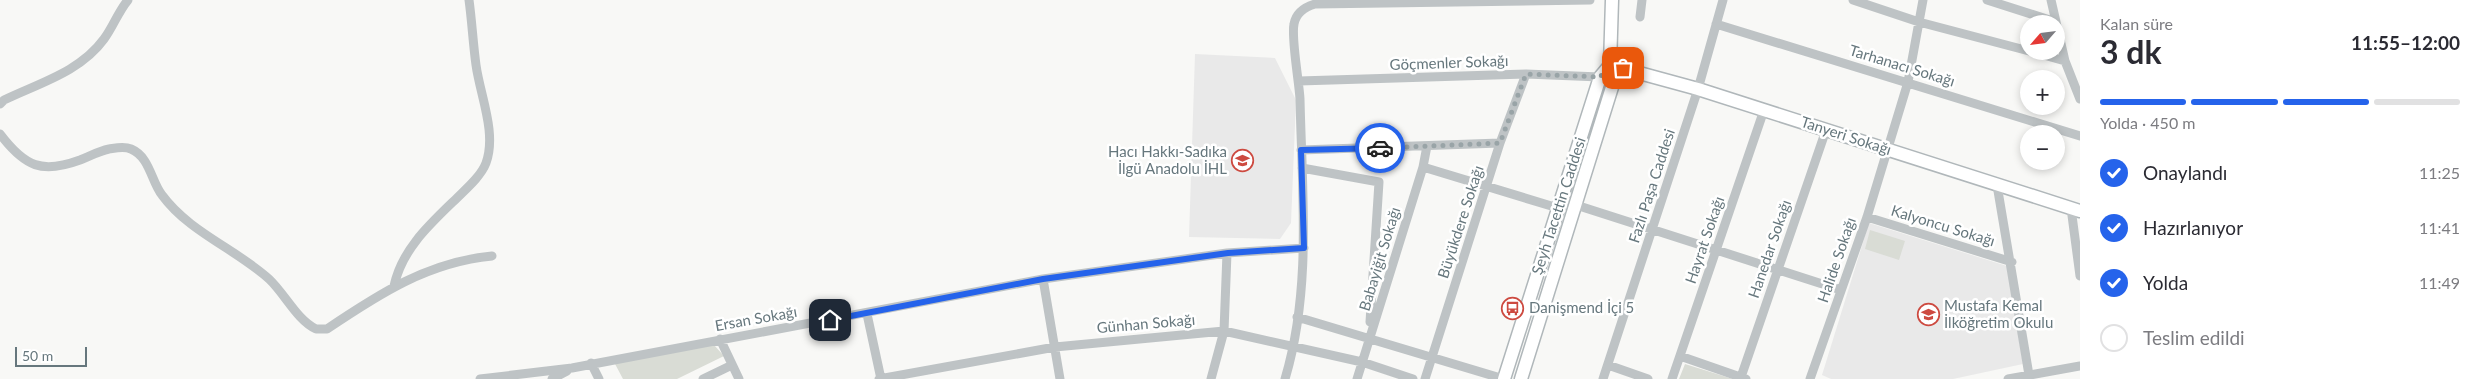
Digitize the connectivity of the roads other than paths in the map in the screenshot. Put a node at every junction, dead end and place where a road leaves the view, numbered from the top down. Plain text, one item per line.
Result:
1 (128, 0) edge
2 (470, 0) edge
3 (1590, 0) edge
4 (1612, 0) edge
5 (1642, 0) edge
6 (1723, 0) edge
7 (1853, 0) edge
8 (1923, 0) edge
9 (1987, 0) edge
10 (2051, 0) edge
11 (2034, 15) edge
12 (2054, 15) edge
13 (1640, 18) dead end
14 (1919, 22) junction
15 (1716, 24) junction
16 (2020, 49) edge
17 (2061, 60) edge
18 (2065, 61) joint
19 (1610, 65) junction
20 (1526, 74) junction
21 (1600, 77) junction
22 (1299, 81) junction
23 (1908, 82) junction
24 (1698, 89) junction
25 (2080, 99) edge
26 (0, 104) edge
27 (1764, 110) junction
28 (1826, 130) junction
29 (0, 134) edge
30 (2080, 136) edge
31 (1500, 143) junction
32 (1426, 146) junction
33 (1301, 150) junction
34 (1887, 150) junction
35 (1423, 167) junction
36 (1302, 168) junction
37 (1997, 185) junction
38 (1487, 187) junction
39 (1576, 205) junction
40 (1558, 208) junction
41 (2076, 210) edge
42 (1867, 217) junction
43 (1652, 230) junction
44 (1304, 248) junction
45 (1716, 250) junction
46 (1228, 253) junction
47 (492, 256) dead end
48 (2012, 262) junction
49 (1778, 270) junction
50 (2080, 276) edge
51 (1043, 279) junction
52 (394, 286) junction
53 (1841, 290) junction
54 (867, 314) junction
55 (1298, 318) junction
56 (1224, 331) junction
57 (1370, 338) junction
58 (720, 339) junction
59 (1295, 346) junction
60 (1054, 347) junction
61 (1680, 356) junction
62 (1433, 357) junction
63 (1362, 362) junction
64 (591, 363) junction
65 (732, 365) junction
66 (1608, 365) junction
67 (2080, 366) edge
68 (572, 368) junction
69 (2029, 375) junction
70 (1744, 378) edge
71 (480, 379) edge
72 (552, 379) edge
73 (599, 379) edge
74 (703, 379) edge
75 (739, 379) edge
76 (880, 379) edge
77 (1060, 379) edge
78 (1211, 379) edge
79 (1285, 379) edge
80 (1358, 379) edge
81 (1413, 379) edge
82 (1426, 379) edge
83 (1504, 379) edge
84 (1523, 379) edge
85 (1603, 379) edge
86 (1648, 379) edge
87 (1672, 379) edge
88 (1810, 379) edge
89 (2011, 379) edge

1 - 26 street
2 - 52 street
3 - 22 street
4 - 19 street, Şeyh Tacettin Caddesi
5 - 13 street
6 - 15 street, Fazlı Paşa Caddesi
7 - 14 street
8 - 14 street, Halide Sokağı
9 - 11 street
10 - 12 street
14 - 16 street
14 - 23 street, Halide Sokağı
15 - 23 street, Tarhanacı Sokağı
15 - 24 street, Fazlı Paşa Caddesi
17 - 18 street
18 - 25 street
19 - 21 street, Şeyh Tacettin Caddesi
19 - 24 street, Tanyeri Sokağı
19 - 39 street, Şeyh Tacettin Caddesi
20 - 21 street, Göçmenler Sokağı
20 - 22 street, Göçmenler Sokağı
20 - 31 street, Büyükdere Sokağı
21 - 40 street, Şeyh Tacettin Caddesi
22 - 33 street
23 - 30 street, Tarhanacı Sokağı
23 - 34 street, Halide Sokağı
24 - 27 street, Tanyeri Sokağı
24 - 43 street, Fazlı Paşa Caddesi
27 - 28 street, Tanyeri Sokağı
27 - 45 street, Hayrat Sokağı
28 - 34 street, Tanyeri Sokağı
28 - 49 street, Hanedar Sokağı
29 - 52 street
31 - 32 street
31 - 38 street, Büyükdere Sokağı
32 - 33 street
32 - 35 street, Babayiğit Sokağı
33 - 36 street
34 - 37 street, Tanyeri Sokağı
34 - 42 street, Halide Sokağı
35 - 38 street
35 - 57 street, Babayiğit Sokağı
36 - 44 street
36 - 57 street
37 - 41 street, Tanyeri Sokağı
37 - 48 street
38 - 40 street
38 - 62 street, Büyükdere Sokağı
39 - 43 street
39 - 84 street, Şeyh Tacettin Caddesi
40 - 83 street, Şeyh Tacettin Caddesi
41 - 50 street
42 - 48 street, Kalyoncu Sokağı
42 - 53 street, Halide Sokağı
43 - 45 street
43 - 66 street, Fazlı Paşa Caddesi
44 - 46 street, Ersan Sokağı
44 - 55 street
45 - 49 street
45 - 61 street, Hayrat Sokağı
46 - 51 street, Ersan Sokağı
46 - 56 street
47 - 52 street
48 - 69 street
49 - 53 street
49 - 70 street, Hanedar Sokağı
51 - 54 street, Ersan Sokağı
51 - 60 street
53 - 88 street, Halide Sokağı
54 - 58 street, Ersan Sokağı
54 - 76 street
55 - 57 street
55 - 59 street
56 - 59 street, Günhan Sokağı
56 - 60 street, Günhan Sokağı
56 - 78 street
57 - 62 street
57 - 63 street, Babayiğit Sokağı
58 - 64 street, Ersan Sokağı
58 - 65 street
59 - 63 street, Günhan Sokağı
59 - 79 street
60 - 76 street, Günhan Sokağı
60 - 77 street
61 - 70 street
61 - 87 street, Hayrat Sokağı
62 - 82 street, Büyükdere Sokağı
62 - 83 street
63 - 80 street, Babayiğit Sokağı
63 - 81 street, Günhan Sokağı
64 - 68 street, Ersan Sokağı
64 - 73 street
65 - 74 street
65 - 75 street
66 - 85 street, Fazlı Paşa Caddesi
66 - 86 street
67 - 69 street
68 - 71 street, Ersan Sokağı
68 - 72 street
69 - 89 street

